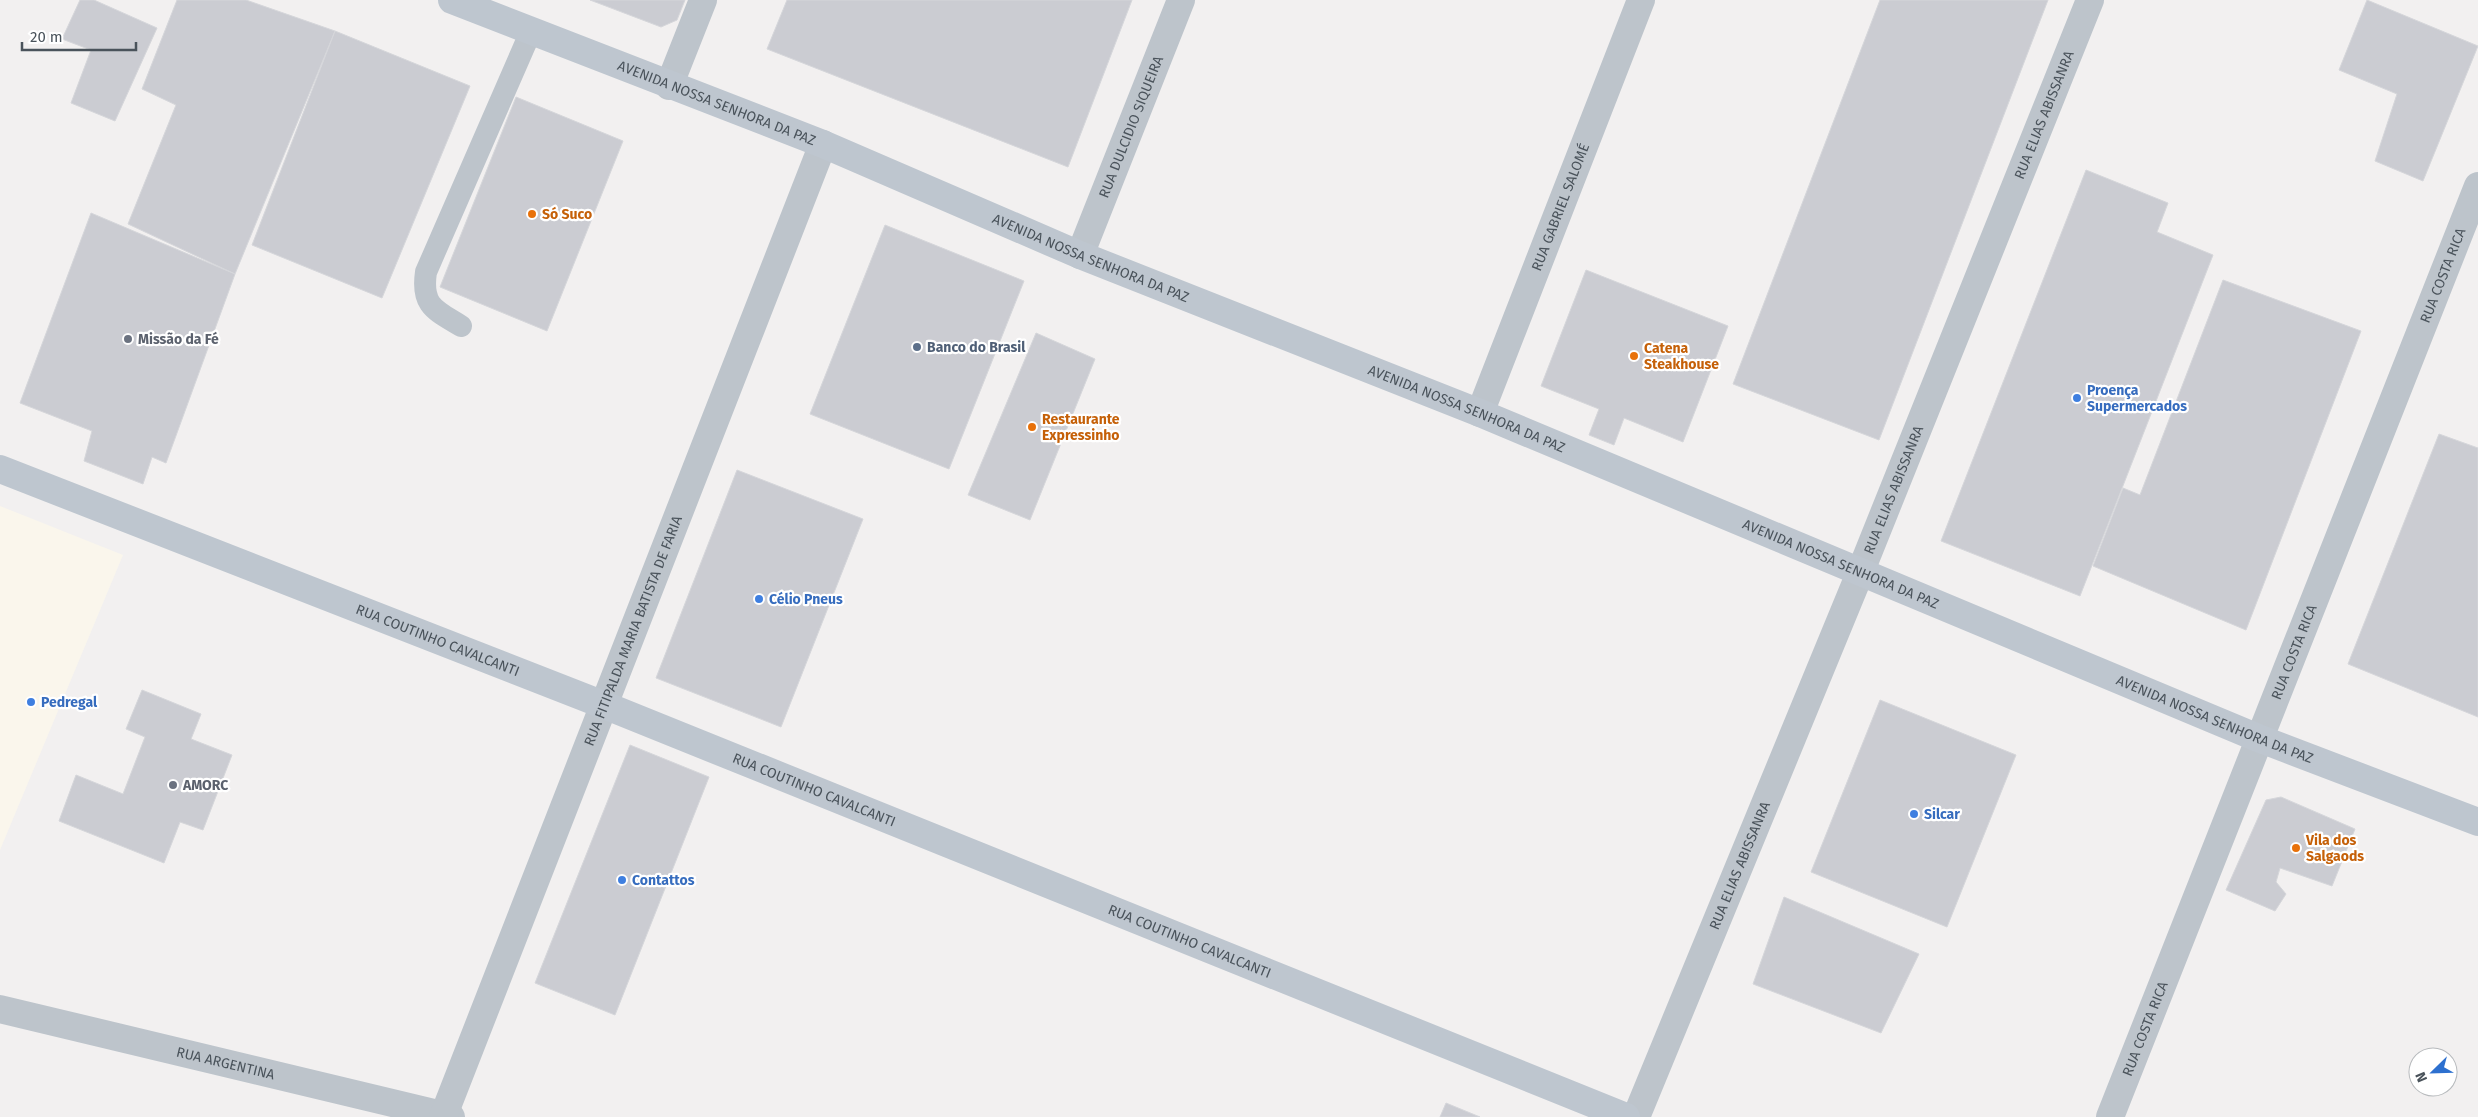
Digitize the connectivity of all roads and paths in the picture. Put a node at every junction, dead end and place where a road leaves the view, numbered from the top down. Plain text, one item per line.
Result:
1 (452, 0) edge
2 (703, 0) edge
3 (1181, 0) edge
4 (1640, 0) edge
5 (2090, 0) edge
6 (531, 31) junction
7 (669, 86) junction
8 (823, 144) junction
9 (2478, 186) edge
10 (1080, 255) junction
11 (461, 326) dead end
12 (1480, 414) junction
13 (0, 469) edge
14 (1860, 573) junction
15 (604, 705) junction
16 (2258, 738) junction
17 (2478, 822) edge
18 (0, 1009) edge
19 (446, 1116) edge
20 (1626, 1117) edge
21 (1636, 1117) edge
22 (2110, 1117) edge

1 - 6 main road, AVENIDA NOSSA SENHORA DA PAZ
2 - 7 street
3 - 10 street, RUA DULCIDIO SIQUEIRA
4 - 12 street, RUA GABRIEL SALOMÉ
5 - 14 street, RUA ELIAS ABISSANRA
6 - 7 main road, AVENIDA NOSSA SENHORA DA PAZ
6 - 11 lane
7 - 8 main road, AVENIDA NOSSA SENHORA DA PAZ
8 - 10 main road, AVENIDA NOSSA SENHORA DA PAZ
8 - 15 street, RUA FITIPALDA MARIA BATISTA DE FARIA
9 - 16 street, RUA COSTA RICA
10 - 12 main road, AVENIDA NOSSA SENHORA DA PAZ
12 - 14 main road, AVENIDA NOSSA SENHORA DA PAZ
13 - 15 main road, RUA COUTINHO CAVALCANTI
14 - 16 main road, AVENIDA NOSSA SENHORA DA PAZ
14 - 21 street, RUA ELIAS ABISSANRA
15 - 19 street, RUA FITIPALDA MARIA BATISTA DE FARIA
15 - 20 main road, RUA COUTINHO CAVALCANTI
16 - 17 main road, AVENIDA NOSSA SENHORA DA PAZ
16 - 22 street, RUA COSTA RICA
18 - 19 street, RUA ARGENTINA

